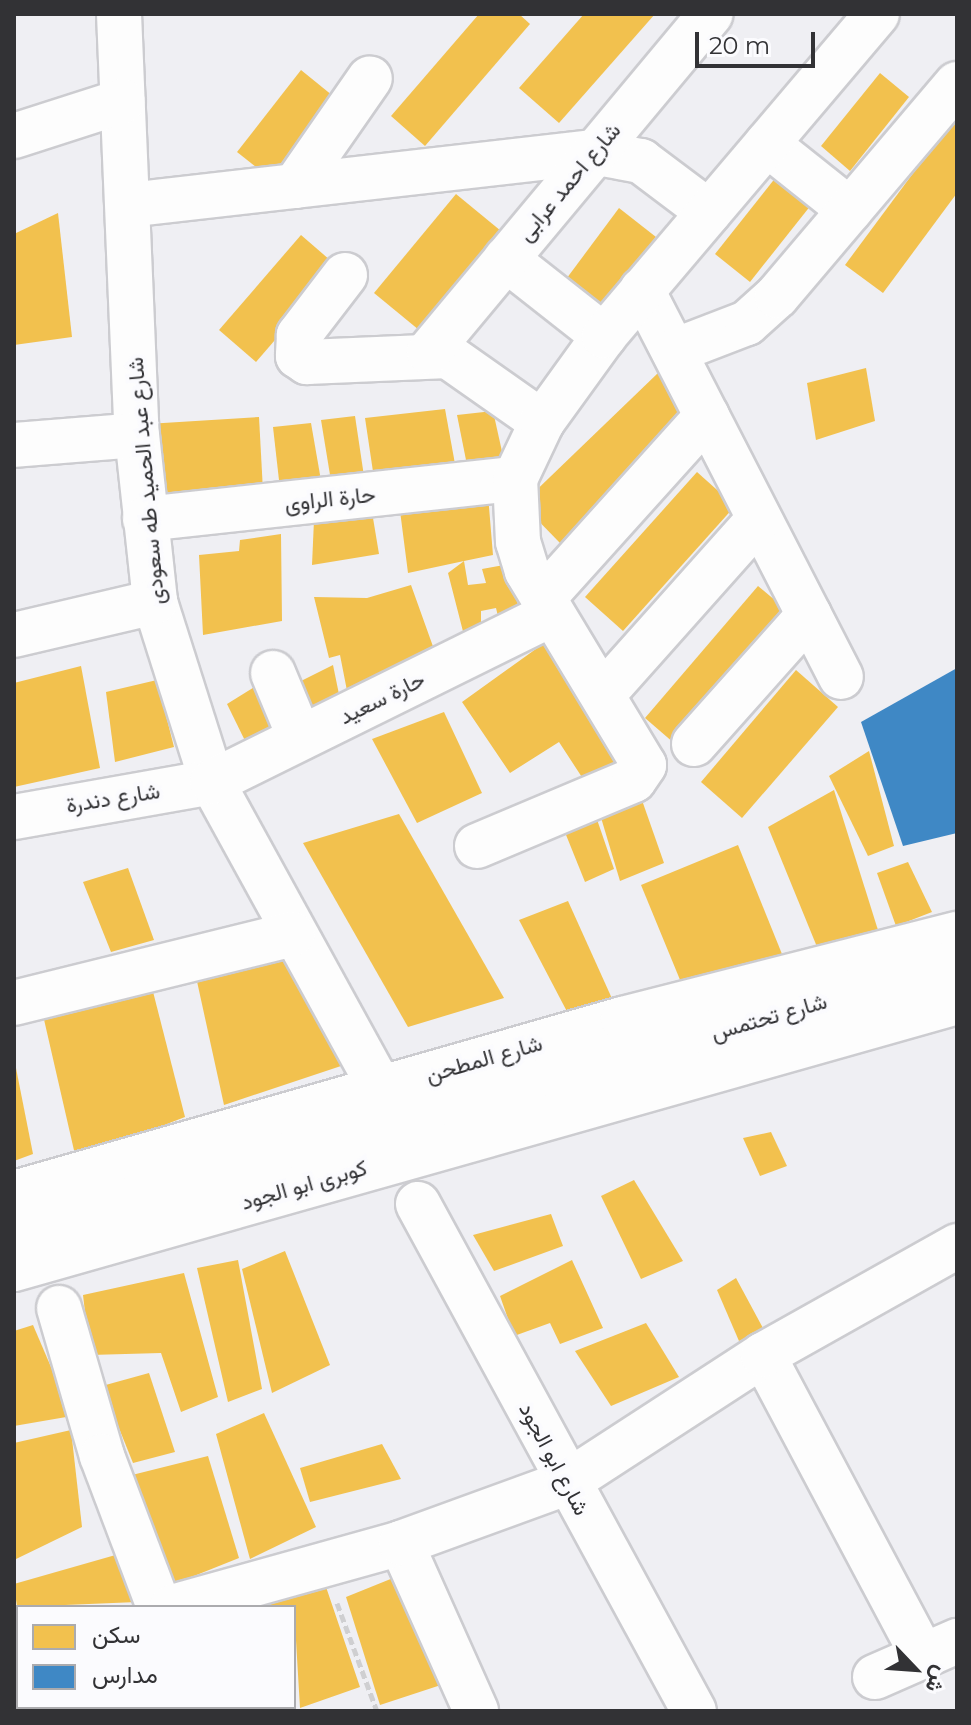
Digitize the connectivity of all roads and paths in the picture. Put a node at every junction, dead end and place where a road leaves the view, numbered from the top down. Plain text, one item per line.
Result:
1 (119, 14) edge
2 (711, 14) edge
3 (877, 14) edge
4 (370, 78) dead end
5 (957, 84) edge
6 (123, 101) junction
7 (14, 136) edge
8 (767, 144) junction
9 (592, 152) junction
10 (295, 186) junction
11 (128, 205) junction
12 (850, 210) junction
13 (709, 212) junction
14 (506, 259) junction
15 (345, 275) dead end
16 (642, 290) junction
17 (604, 336) junction
18 (674, 351) junction
19 (429, 352) junction
20 (707, 416) junction
21 (542, 422) junction
22 (137, 435) junction
23 (14, 445) edge
24 (515, 479) junction
25 (145, 519) junction
26 (759, 519) junction
27 (155, 602) junction
28 (547, 606) junction
29 (809, 615) junction
30 (14, 635) edge
31 (273, 673) dead end
32 (841, 677) dead end
33 (603, 694) junction
34 (300, 738) junction
35 (694, 744) dead end
36 (212, 782) junction
37 (14, 817) edge
38 (477, 846) dead end
39 (293, 934) junction
40 (957, 934) edge
41 (957, 962) edge
42 (957, 1002) edge
43 (14, 1003) edge
44 (588, 1087) junction
45 (381, 1089) junction
46 (14, 1193) edge
47 (418, 1204) dead end
48 (14, 1233) edge
49 (957, 1246) edge
50 (14, 1269) edge
51 (59, 1308) dead end
52 (763, 1355) junction
53 (566, 1483) junction
54 (401, 1543) junction
55 (322, 1563) junction
56 (158, 1605) edge
57 (179, 1605) edge
58 (940, 1648) edge
59 (875, 1677) dead end
60 (377, 1711) edge
61 (476, 1711) edge
62 (694, 1711) edge

1 - 6 street, شارع عبد الحميد طه سعودى
2 - 9 street, شارع احمد عرابى
3 - 8 street
4 - 10 street
5 - 12 street
6 - 7 street
6 - 11 street, شارع عبد الحميد طه سعودى
8 - 12 street
8 - 13 street
9 - 10 street
9 - 13 street
9 - 14 street, شارع احمد عرابى
10 - 11 street
11 - 22 street, شارع عبد الحميد طه سعودى
12 - 18 street
13 - 16 street
14 - 17 street
14 - 19 street, شارع احمد عرابى
15 - 19 street
16 - 17 street
16 - 18 street
17 - 21 street
18 - 20 street
19 - 21 street
20 - 26 street
20 - 28 street
21 - 24 street
22 - 23 street
22 - 25 street, شارع عبد الحميد طه سعودى
24 - 25 street, حارة الراوى
24 - 28 street
25 - 27 street, شارع عبد الحميد طه سعودى
26 - 29 street
26 - 33 street
27 - 30 street
27 - 36 street, شارع عبد الحميد طه سعودى
28 - 33 street
28 - 34 street, حارة سعيد
29 - 32 street
29 - 35 street
31 - 34 street
33 - 38 street
34 - 36 street, حارة سعيد
36 - 37 street, شارع دندرة
36 - 39 street, شارع عبد الحميد طه سعودى
39 - 43 street
39 - 45 street, شارع عبد الحميد طه سعودى
40 - 45 street, شارع المطحن
41 - 44 street, شارع تحتمس
42 - 44 street, شارع تحتمس
44 - 48 street, كوبرى ابو الجود
44 - 50 street, كوبرى ابو الجود
45 - 46 street, شارع المطحن
47 - 53 street, شارع ابو الجود
49 - 52 street
51 - 56 street
52 - 53 street
52 - 58 street
53 - 54 street
53 - 62 street, شارع ابو الجود
54 - 55 street
54 - 61 street
55 - 57 street
55 - 60 path
58 - 59 street

